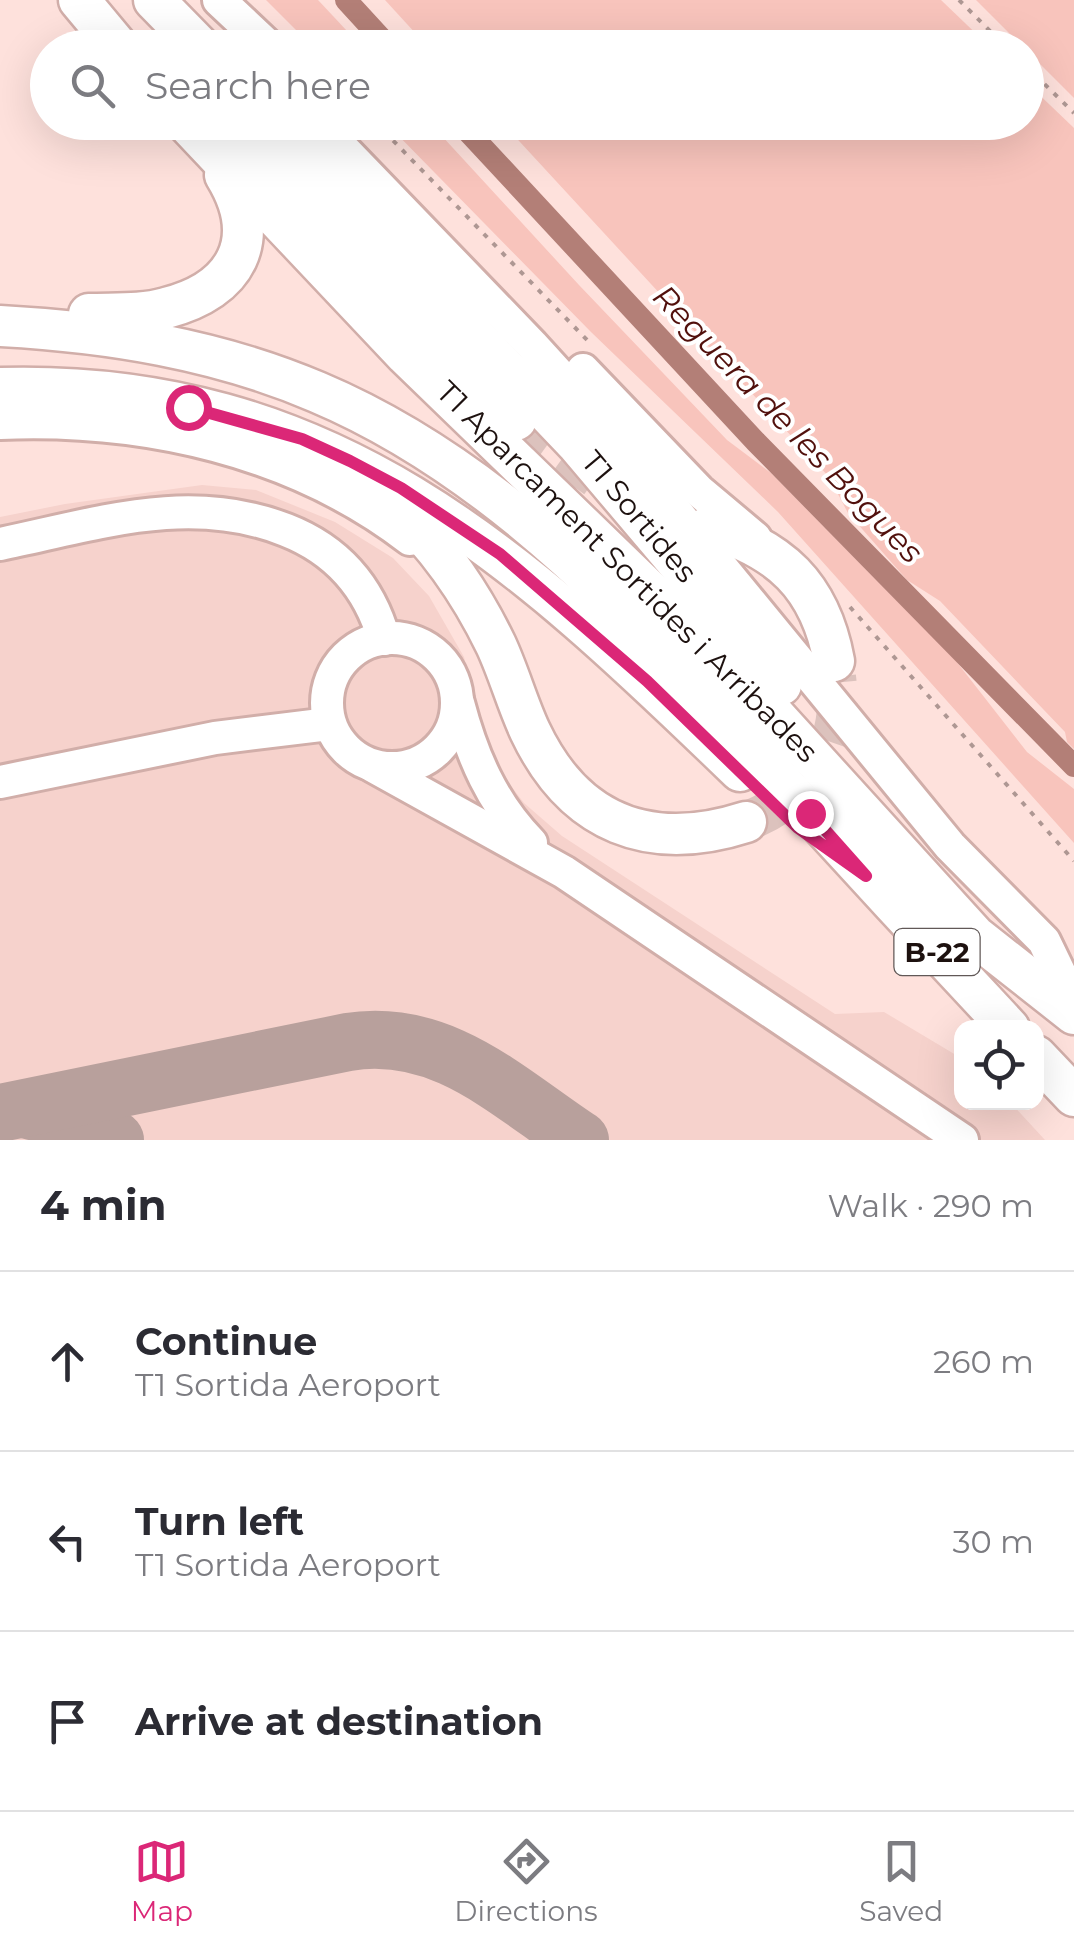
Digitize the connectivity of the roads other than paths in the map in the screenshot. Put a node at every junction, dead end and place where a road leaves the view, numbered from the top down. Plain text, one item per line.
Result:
1 (152, 0) edge
2 (208, 0) edge
3 (219, 0) edge
4 (86, 8) edge
5 (104, 30) edge
6 (115, 30) edge
7 (174, 30) edge
8 (183, 30) edge
9 (234, 30) edge
10 (251, 30) edge
11 (209, 140) edge
12 (214, 140) edge
13 (224, 140) edge
14 (258, 140) edge
15 (288, 140) edge
16 (334, 140) edge
17 (361, 140) edge
18 (282, 176) junction
19 (0, 326) edge
20 (0, 388) edge
21 (211, 412) junction
22 (516, 420) tunnel mouth
23 (0, 423) edge
24 (708, 527) dead end
25 (0, 544) edge
26 (784, 564) junction
27 (450, 567) junction
28 (384, 639) junction
29 (834, 661) tunnel mouth
30 (458, 703) junction
31 (329, 724) junction
32 (373, 766) junction
33 (0, 782) edge
34 (746, 822) tunnel mouth
35 (564, 872) junction
36 (866, 876) junction
37 (1074, 1003) edge
38 (1074, 1013) edge
39 (1001, 1020) edge
40 (1044, 1064) edge
41 (1074, 1096) edge
42 (962, 1140) edge

1 - 7 main road
1 - 8 main road
2 - 9 lane
3 - 10 lane
4 - 5 main road
4 - 6 main road
11 - 19 main road
12 - 38 main road, T1 Aparcament Sortides i Arribades
13 - 18 main road
14 - 18 main road
15 - 38 main road, T1 Sortides
16 - 37 lane
17 - 26 lane
18 - 22 main road
19 - 36 main road
20 - 21 main road
21 - 27 main road
21 - 36 main road
23 - 27 lane
24 - 26 main road
25 - 28 lane
26 - 29 main road
27 - 34 main road
28 - 30 lane
28 - 31 lane
30 - 32 lane
30 - 35 lane
31 - 32 lane
31 - 33 lane
32 - 35 lane
35 - 42 lane
36 - 39 main road, B-22
40 - 41 main road

